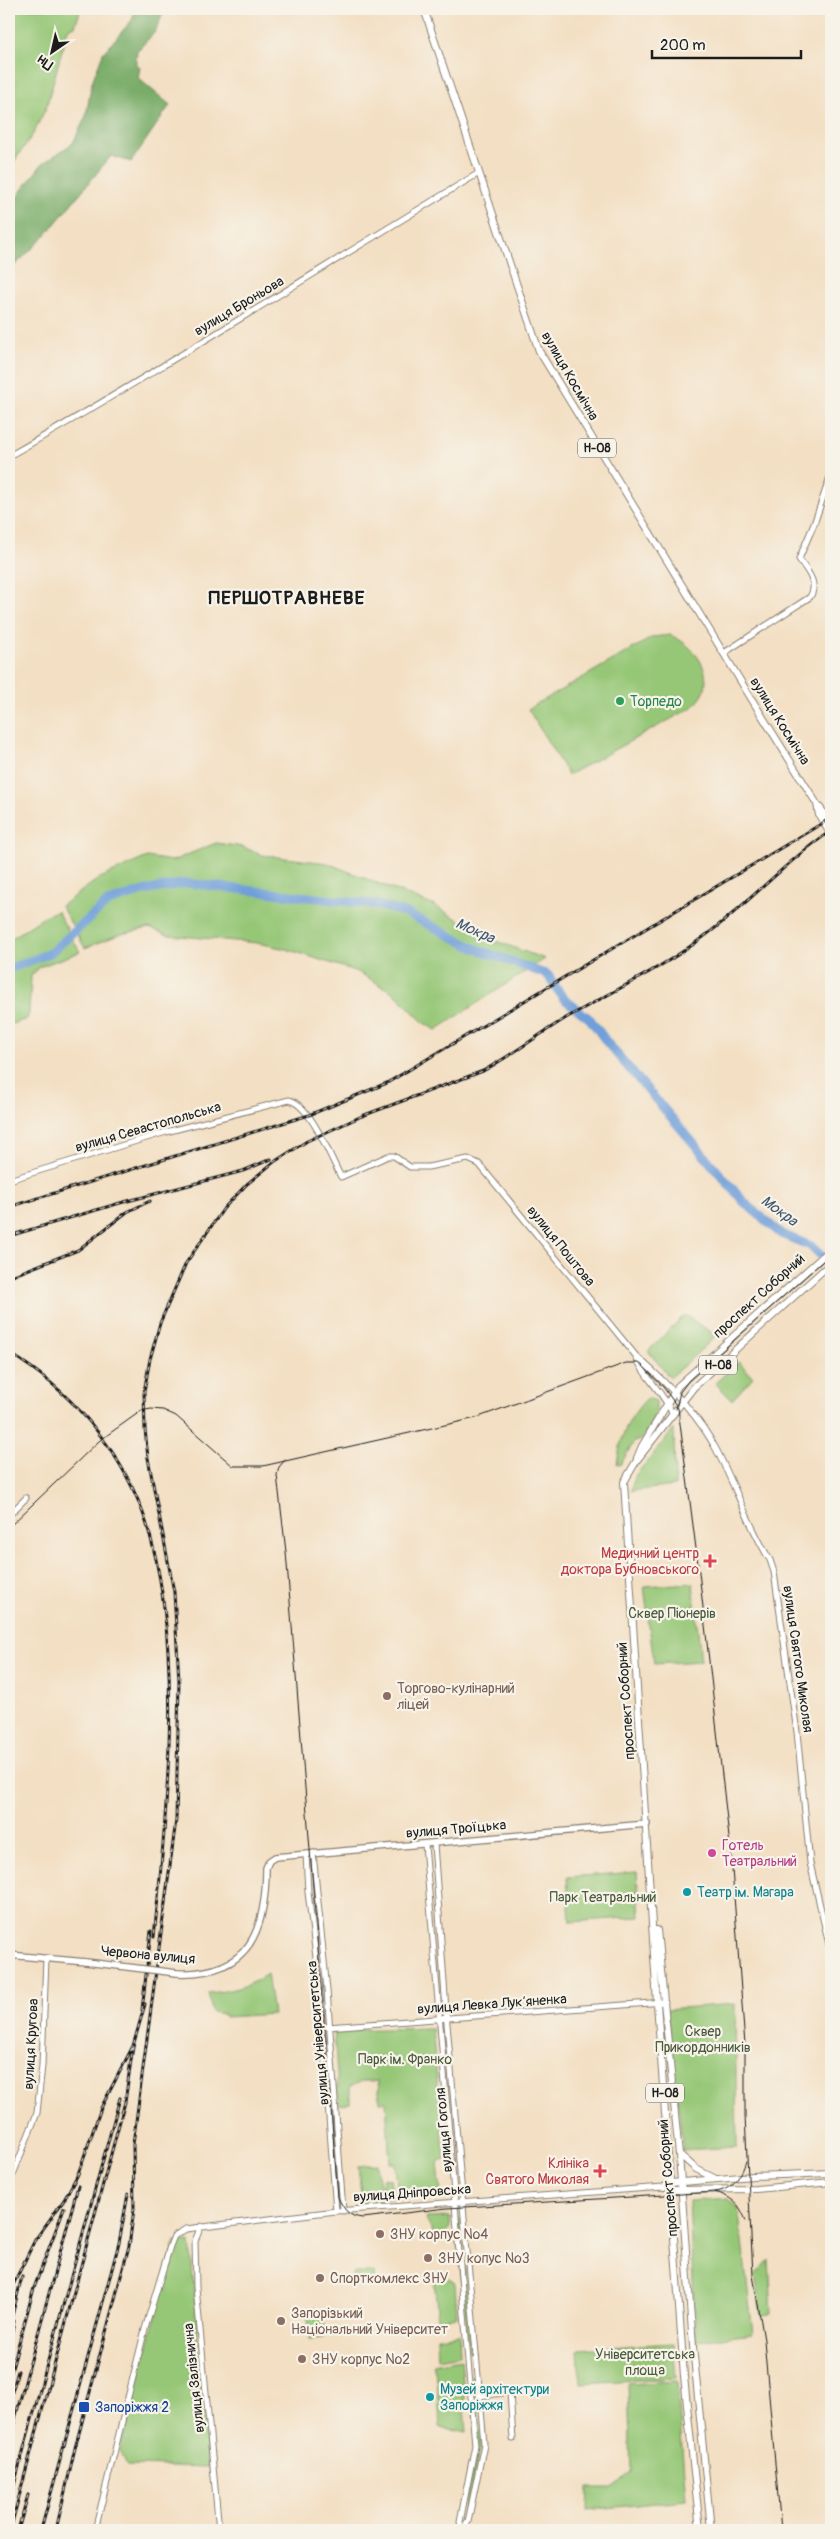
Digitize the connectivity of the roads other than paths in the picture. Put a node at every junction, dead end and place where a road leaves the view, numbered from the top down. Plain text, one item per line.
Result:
1 (424, 9) edge
2 (479, 173) junction
3 (9, 456) edge
4 (831, 474) edge
5 (724, 653) junction
6 (829, 824) edge
7 (831, 835) edge
8 (410, 1167) joint
9 (9, 1180) edge
10 (831, 1249) edge
11 (831, 1263) edge
12 (636, 1356) junction
13 (673, 1393) junction
14 (682, 1402) junction
15 (668, 1404) junction
16 (673, 1415) junction
17 (637, 1460) junction
18 (26, 1498) dead end
19 (9, 1515) edge
20 (647, 1824) junction
21 (434, 1844) junction
22 (425, 1845) junction
23 (313, 1853) junction
24 (306, 1854) junction
25 (269, 1861) joint
26 (831, 1953) edge
27 (9, 1955) edge
28 (46, 1958) junction
29 (661, 2003) junction
30 (446, 2018) junction
31 (439, 2019) junction
32 (322, 2027) junction
33 (329, 2027) junction
34 (831, 2042) edge
35 (831, 2103) edge
36 (679, 2154) junction
37 (831, 2173) edge
38 (717, 2179) junction
39 (681, 2182) junction
40 (831, 2182) edge
41 (9, 2185) edge
42 (671, 2186) junction
43 (664, 2187) joint
44 (682, 2190) junction
45 (462, 2202) junction
46 (453, 2203) junction
47 (336, 2211) junction
48 (343, 2211) junction
49 (201, 2226) junction
50 (479, 2396) junction
51 (513, 2439) dead end
52 (94, 2530) edge
53 (219, 2530) edge
54 (462, 2530) edge
55 (700, 2530) edge
56 (711, 2530) edge

1 - 2 main road, вулиця Космічна / Н-08
2 - 3 street, вулиця Броньова
2 - 5 main road, вулиця Космічна / Н-08
4 - 5 street
5 - 6 main road, вулиця Космічна / Н-08
6 - 7 main road, Н-08
8 - 9 street, вулиця Севастопольська
8 - 12 street, вулиця Поштова
10 - 13 main road, проспект Соборний / Н-08
11 - 14 main road, проспект Соборний / Н-08
12 - 13 street, вулиця Поштова
12 - 15 street
13 - 14 street, вулиця Святого Миколая
13 - 15 main road, проспект Соборний / Н-08
14 - 16 main road, проспект Соборний / Н-08
14 - 26 street, вулиця Святого Миколая
15 - 16 street
15 - 17 main road, проспект Соборний / Н-08
16 - 17 main road, проспект Соборний / Н-08
17 - 20 main road, проспект Соборний / Н-08
18 - 19 street
20 - 21 main road, вулиця Троїцька
20 - 29 main road, проспект Соборний / Н-08
21 - 22 main road, вулиця Троїцька
21 - 30 street, вулиця Гоголя
22 - 23 main road, вулиця Троїцька
22 - 31 street, вулиця Гоголя
23 - 24 main road, вулиця Троїцька
23 - 33 street, вулиця Університетська
24 - 25 main road, вулиця Троїцька
24 - 32 street, вулиця Університетська
25 - 28 main road, Червона вулиця, bridge
27 - 28 main road, Червона вулиця
28 - 41 street, вулиця Кругова
29 - 30 street, вулиця Левка Лукʼяненка
29 - 36 main road, проспект Соборний / Н-08
29 - 42 main road, проспект Соборний / Н-08
30 - 31 street, вулиця Левка Лукʼяненка
30 - 45 street, вулиця Гоголя
31 - 33 street, вулиця Левка Лукʼяненка
31 - 46 street, вулиця Гоголя
32 - 33 street, вулиця Левка Лукʼяненка
32 - 47 street, вулиця Університетська
33 - 48 street, вулиця Університетська
34 - 35 street
36 - 38 main road
36 - 39 main road, проспект Соборний / Н-08
37 - 38 main road, вулиця Дніпровська
38 - 39 main road, вулиця Дніпровська
39 - 42 main road, вулиця Дніпровська
39 - 44 main road, проспект Соборний / Н-08
40 - 44 main road, вулиця Дніпровська
42 - 43 main road, вулиця Дніпровська
42 - 44 main road, вулиця Дніпровська
42 - 55 main road, проспект Соборний / Н-08
43 - 45 street, вулиця Дніпровська
44 - 56 main road, проспект Соборний / Н-08
45 - 46 street, вулиця Дніпровська
45 - 50 street, вулиця Гоголя
46 - 48 street, вулиця Дніпровська
46 - 54 street, вулиця Гоголя
47 - 48 street, вулиця Дніпровська
47 - 49 street, вулиця Дніпровська
49 - 52 street, вулиця Дніпровська
49 - 53 street, вулиця Залізнична
50 - 51 street
50 - 54 street, вулиця Гоголя

